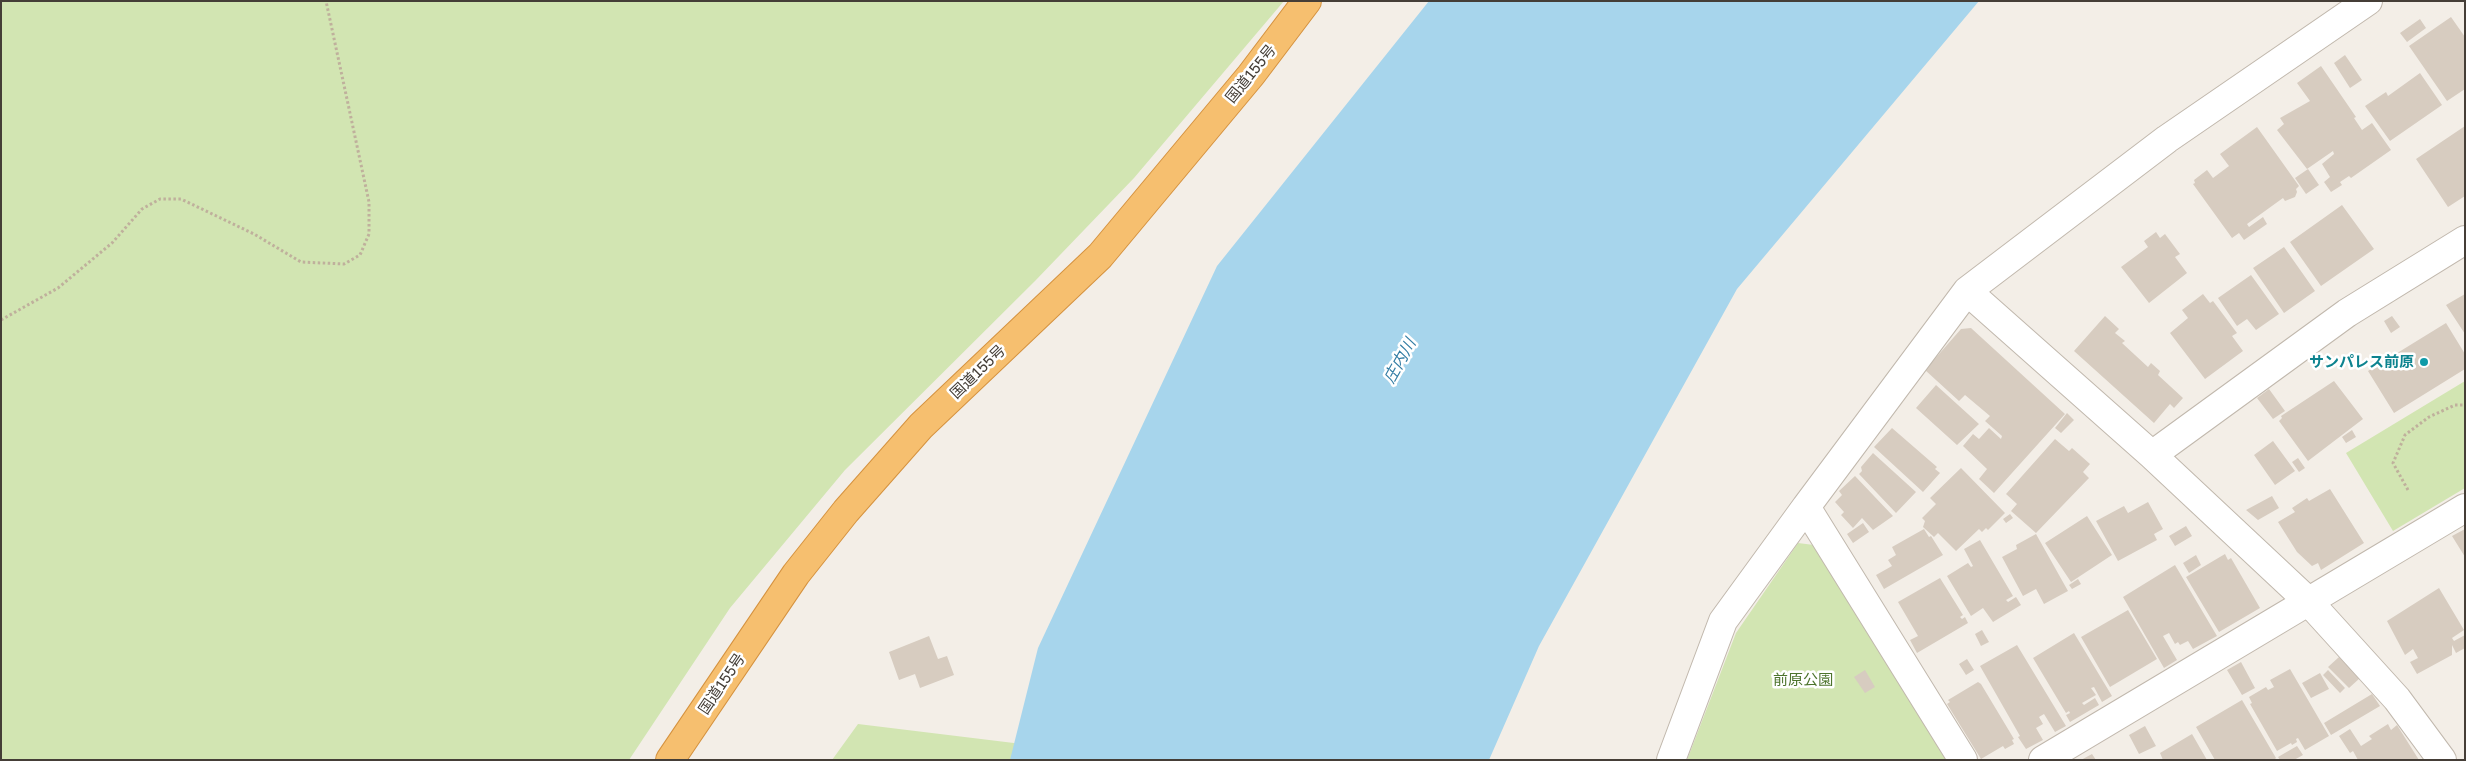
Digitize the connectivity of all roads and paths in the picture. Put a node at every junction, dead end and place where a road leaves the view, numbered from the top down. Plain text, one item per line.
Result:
1 (326, 1) edge
2 (1307, 1) edge
3 (2368, 1) edge
4 (2465, 240) edge
5 (1967, 291) junction
6 (1, 320) edge
7 (2465, 405) edge
8 (2152, 455) junction
9 (2408, 490) dead end
10 (1806, 507) junction
11 (2465, 508) edge
12 (2308, 601) junction
13 (670, 760) edge
14 (1671, 760) edge
15 (1963, 760) edge
16 (2042, 760) edge
17 (2442, 760) edge

1 - 6 path
2 - 13 highway, 国道155号
3 - 5 street
4 - 8 street
5 - 8 street
5 - 10 street
7 - 9 path
8 - 12 street
10 - 14 street
10 - 15 street
11 - 12 street
12 - 16 street
12 - 17 street

